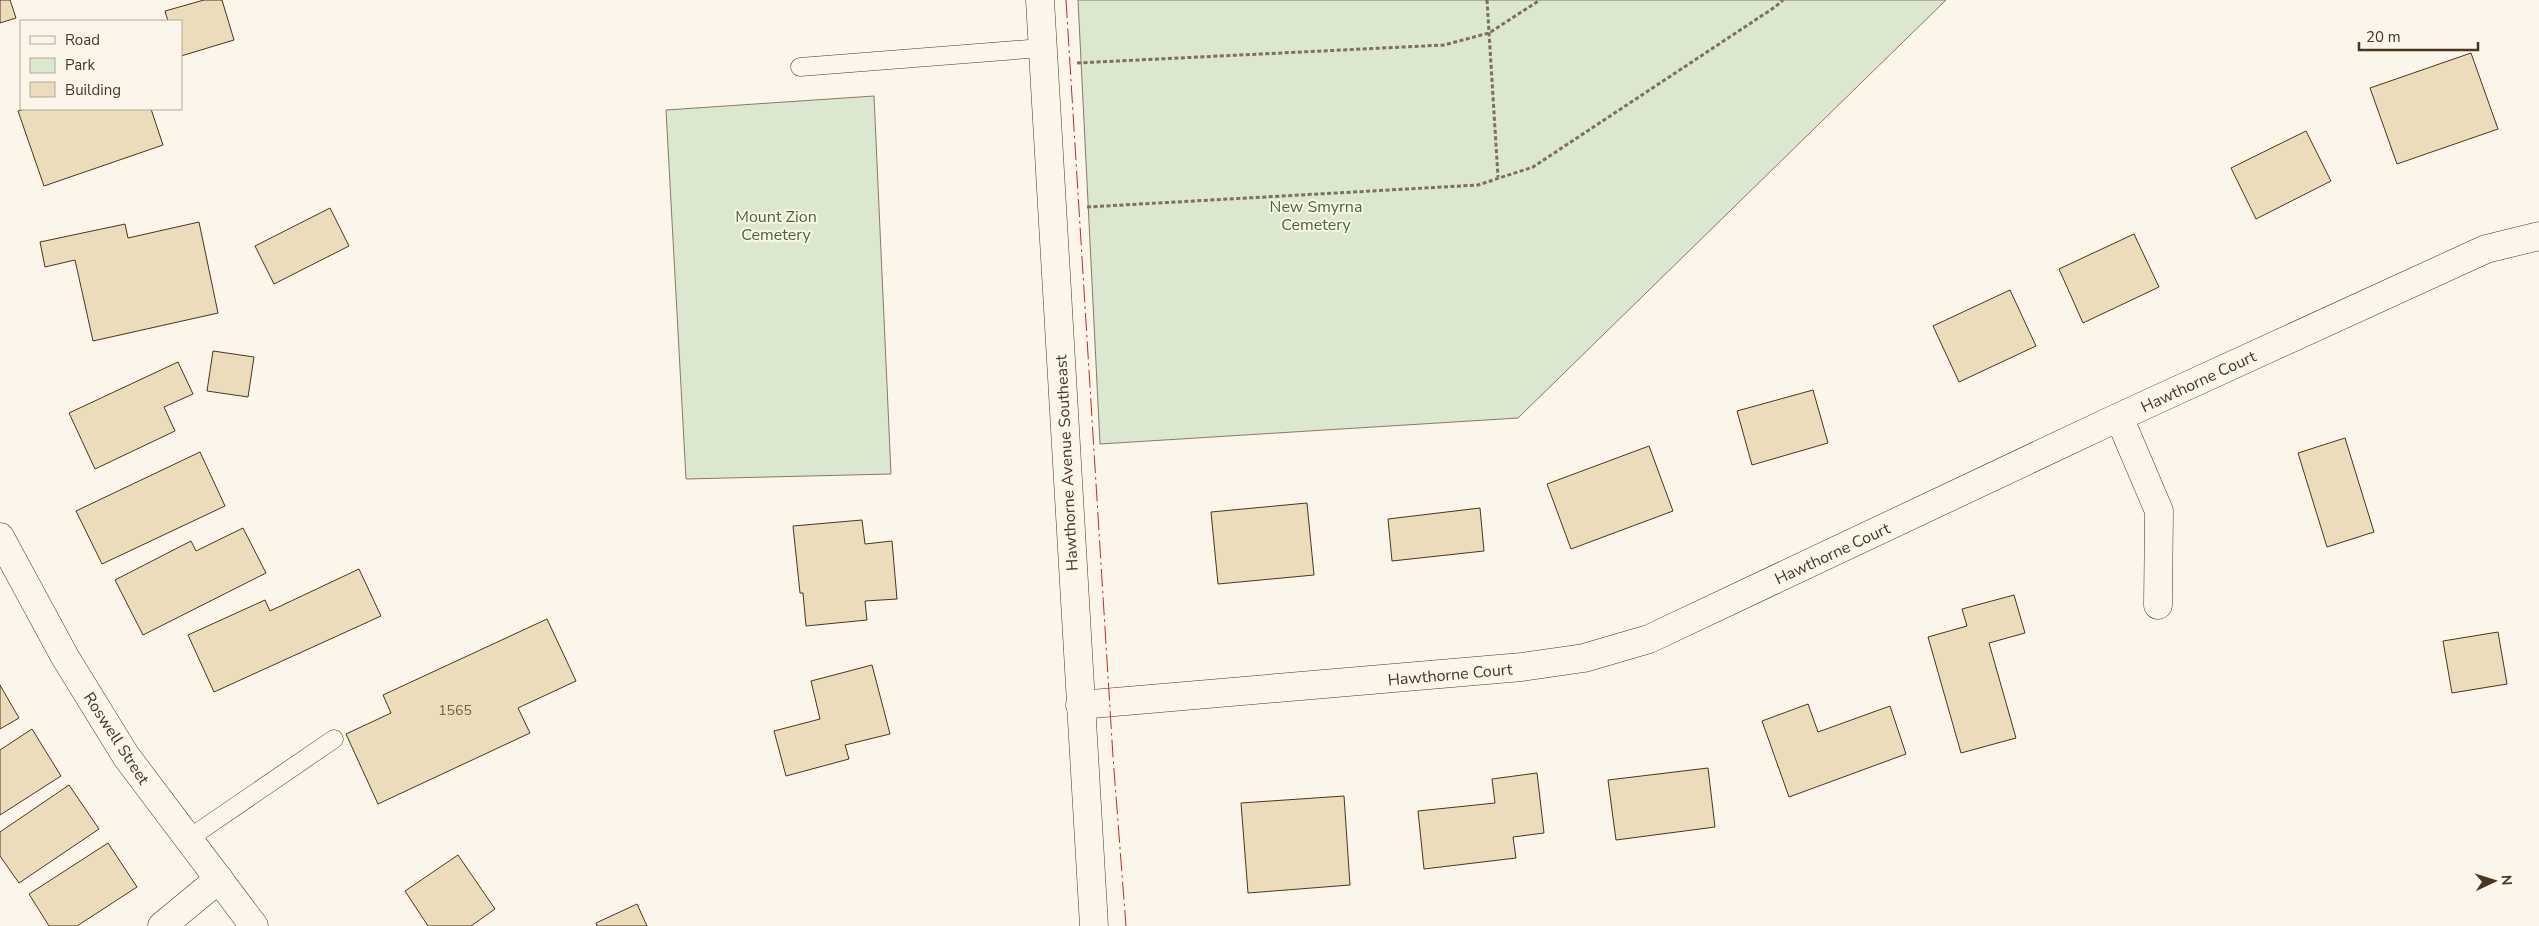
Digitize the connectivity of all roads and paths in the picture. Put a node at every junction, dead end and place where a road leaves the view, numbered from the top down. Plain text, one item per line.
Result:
1 (1040, 0) edge
2 (1487, 0) edge
3 (1540, 0) edge
4 (1783, 0) edge
5 (1489, 33) junction
6 (1043, 56) junction
7 (800, 67) dead end
8 (1498, 177) junction
9 (1052, 208) junction
10 (2539, 236) edge
11 (2119, 417) junction
12 (0, 537) edge
13 (2158, 605) dead end
14 (1080, 705) junction
15 (334, 740) dead end
16 (188, 839) junction
17 (218, 879) junction
18 (162, 926) edge
19 (254, 926) edge
20 (1094, 926) edge

1 - 6 street, Hawthorne Avenue Southeast
2 - 5 path
3 - 5 path
4 - 8 path
5 - 6 path
5 - 8 path
6 - 7 lane
6 - 9 street, Hawthorne Avenue Southeast
8 - 9 path
9 - 14 street, Hawthorne Avenue Southeast
10 - 11 street, Hawthorne Court
11 - 13 street
11 - 14 street, Hawthorne Court
12 - 16 street, Roswell Street
14 - 20 street, Hawthorne Avenue Southeast
15 - 16 lane
16 - 17 street, Roswell Street
17 - 18 street
17 - 19 street, Roswell Street

